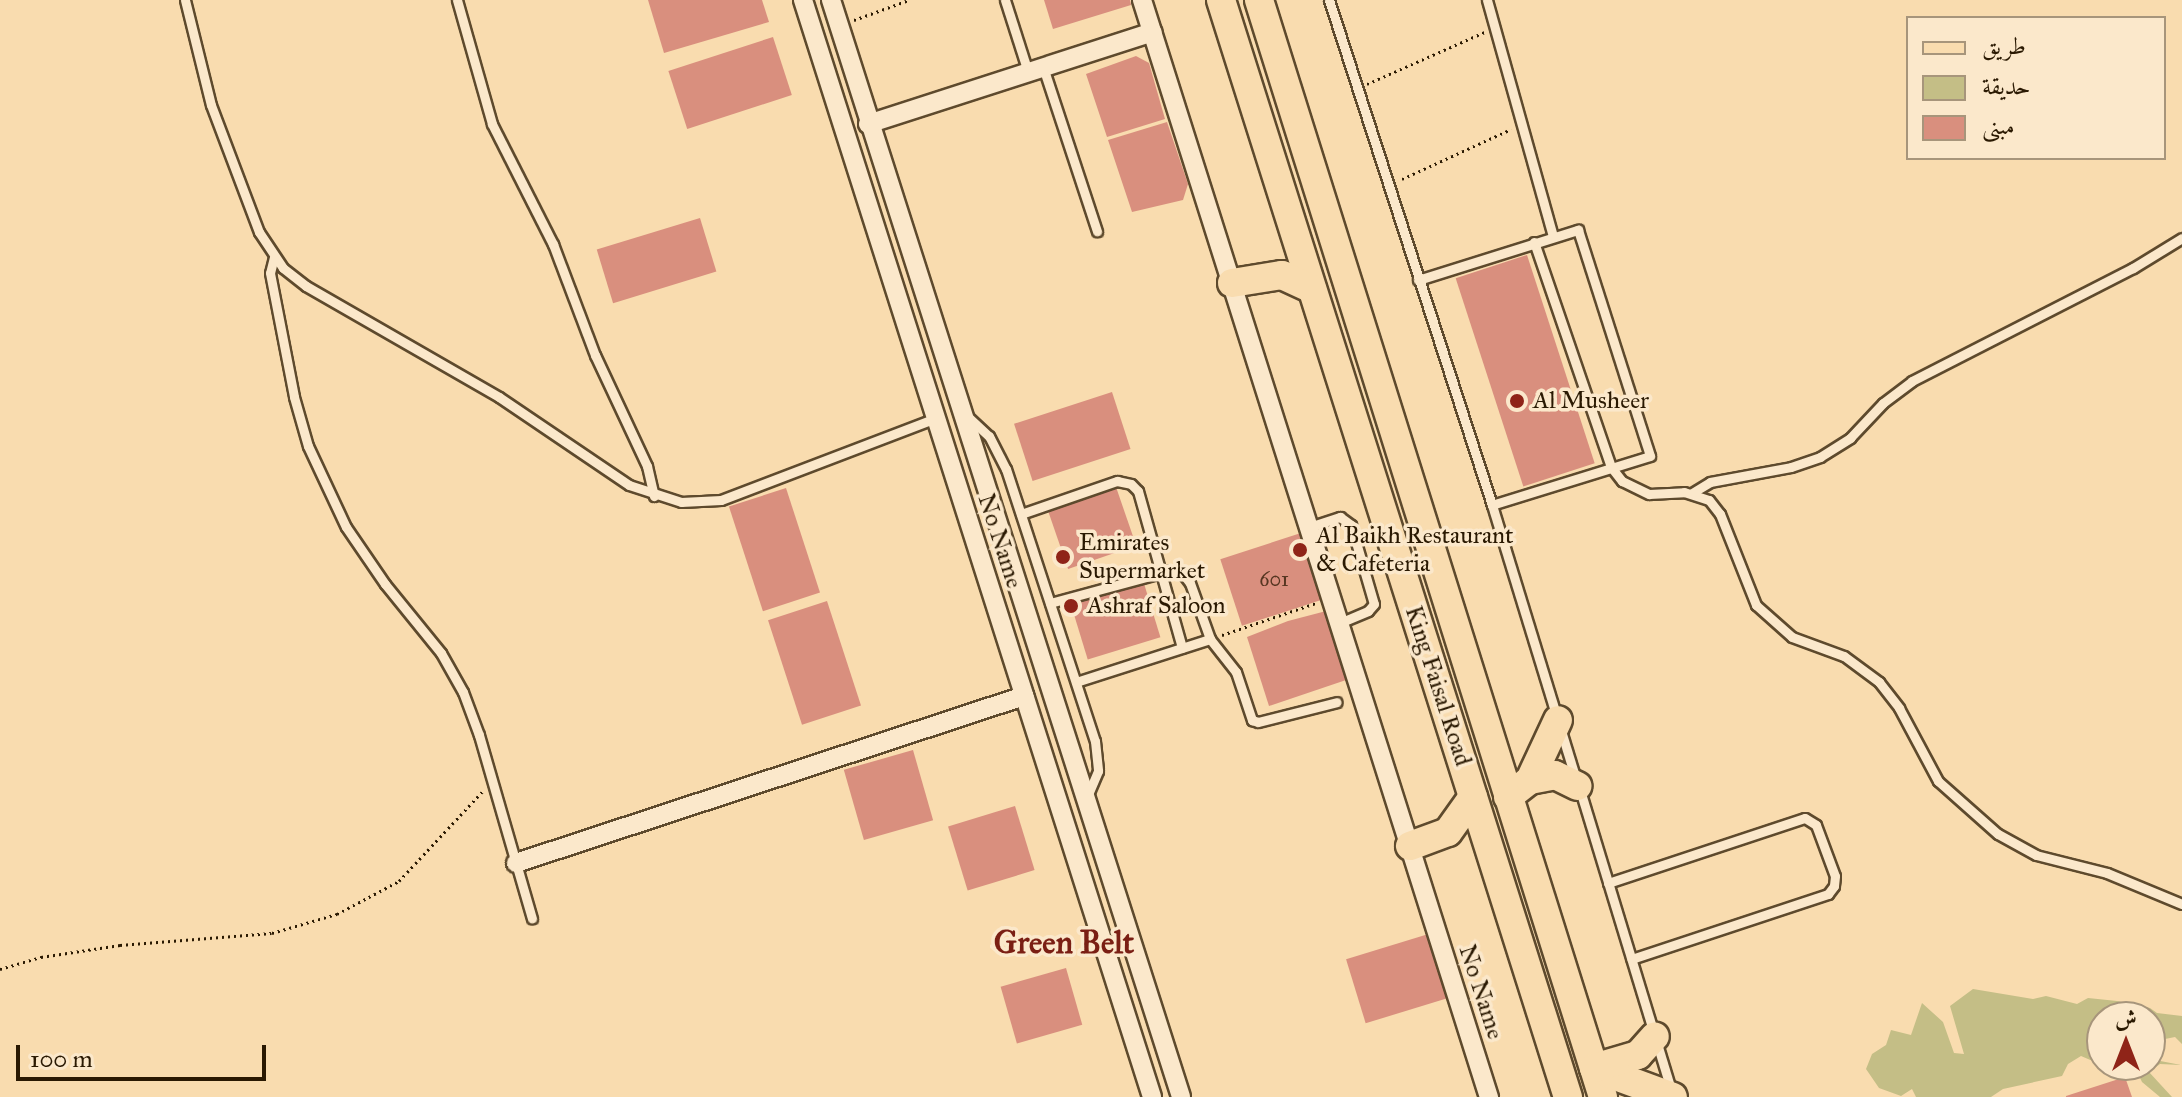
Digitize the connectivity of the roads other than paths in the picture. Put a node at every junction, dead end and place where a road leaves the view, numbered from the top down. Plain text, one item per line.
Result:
1 (185, 0) edge
2 (457, 0) edge
3 (803, 0) edge
4 (831, 0) edge
5 (1005, 0) edge
6 (1142, 0) edge
7 (1221, 0) edge
8 (1259, 0) edge
9 (1329, 0) edge
10 (1487, 0) edge
11 (1153, 32) junction
12 (1035, 70) junction
13 (868, 124) junction
14 (1097, 231) dead end
15 (1553, 237) junction
16 (2182, 238) edge
17 (1534, 242) junction
18 (274, 257) junction
19 (1418, 280) junction
20 (1232, 283) junction
21 (1312, 289) junction
22 (962, 411) junction
23 (936, 418) junction
24 (1611, 467) junction
25 (1692, 493) junction
26 (654, 496) junction
27 (1492, 505) junction
28 (1021, 514) junction
29 (1309, 527) junction
30 (1161, 571) junction
31 (1050, 603) junction
32 (1340, 623) junction
33 (1210, 639) junction
34 (1182, 648) junction
35 (1076, 682) junction
36 (1024, 696) junction
37 (1337, 702) dead end
38 (1558, 720) junction
39 (1578, 786) junction
40 (1519, 789) junction
41 (1473, 797) junction
42 (1086, 799) junction
43 (1410, 846) junction
44 (516, 863) junction
45 (1608, 883) junction
46 (2182, 904) edge
47 (532, 919) dead end
48 (1631, 959) junction
49 (1655, 1036) junction
50 (1594, 1068) junction
51 (1152, 1097) edge
52 (1181, 1097) edge
53 (1489, 1097) edge
54 (1568, 1097) edge
55 (1603, 1097) edge
56 (1673, 1097) edge

1 - 18 lane
2 - 26 lane
3 - 23 street, No Name
4 - 13 street, No Name
5 - 12 lane
6 - 11 street, No Name
7 - 21 main road, King Faisal Road
8 - 40 main road, King Faisal Road
9 - 19 lane
10 - 15 lane
11 - 12 street
11 - 20 street, No Name
12 - 13 street
12 - 14 lane
13 - 22 street, No Name
15 - 17 lane
15 - 24 lane
16 - 25 lane
17 - 19 lane
17 - 24 lane
18 - 26 lane
18 - 44 lane
19 - 27 lane
20 - 21 main road
20 - 29 street, No Name
21 - 41 main road, King Faisal Road
22 - 28 lane
22 - 42 street, No Name
23 - 26 lane
23 - 36 street, No Name
24 - 25 lane
24 - 27 lane
25 - 46 lane
27 - 38 lane
28 - 30 lane
28 - 31 lane
29 - 32 street, No Name
29 - 32 lane
30 - 31 lane
30 - 33 lane
30 - 34 lane
31 - 35 lane
32 - 43 street, No Name
33 - 34 lane
33 - 37 lane
34 - 35 lane
35 - 42 lane
36 - 44 street
36 - 51 street, No Name
38 - 39 lane
38 - 40 main road
39 - 40 main road
39 - 45 lane
40 - 50 main road, King Faisal Road
41 - 43 main road
41 - 54 main road, King Faisal Road
42 - 52 street, No Name
43 - 53 street, No Name
44 - 47 lane
45 - 48 lane
45 - 48 lane
48 - 49 lane
49 - 50 main road
49 - 56 lane
50 - 55 main road, King Faisal Road
50 - 56 main road

